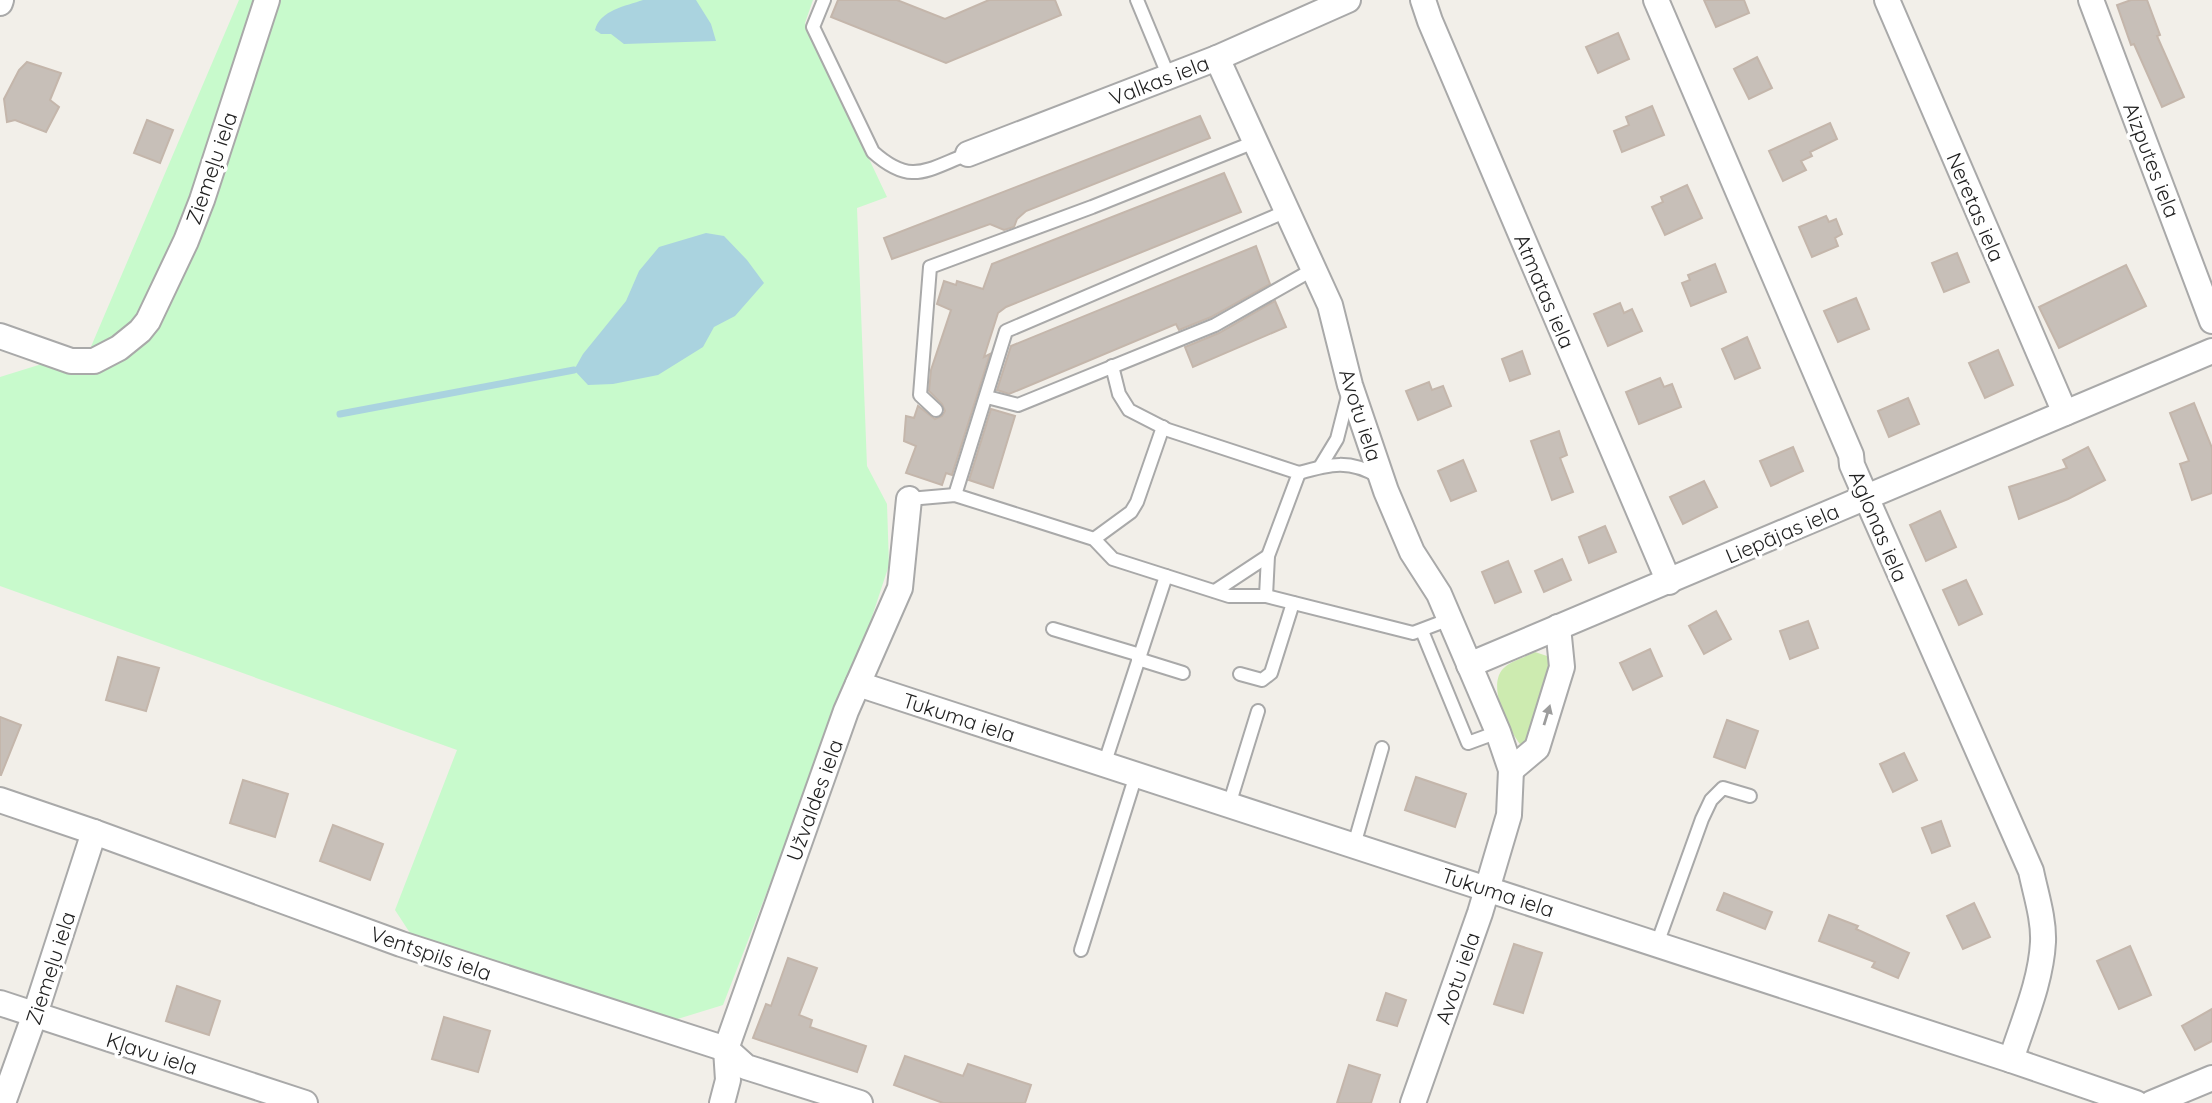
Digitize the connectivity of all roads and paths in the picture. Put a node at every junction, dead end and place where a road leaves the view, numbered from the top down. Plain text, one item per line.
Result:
1 (267, 0) edge
2 (824, 0) edge
3 (1138, 0) edge
4 (1348, 0) edge
5 (1423, 0) edge
6 (1657, 0) edge
7 (1888, 0) edge
8 (2091, 0) edge
9 (1217, 58) junction
10 (1169, 77) junction
11 (1256, 141) junction
12 (968, 154) joint
13 (1287, 211) junction
14 (1312, 270) junction
15 (2212, 321) edge
16 (0, 337) edge
17 (2212, 351) edge
18 (1112, 366) junction
19 (1350, 385) junction
20 (987, 397) junction
21 (936, 411) dead end
22 (2064, 414) junction
23 (1163, 427) junction
24 (1320, 467) junction
25 (1299, 473) junction
26 (1382, 478) junction
27 (955, 495) junction
28 (1866, 497) junction
29 (909, 499) joint
30 (1094, 539) junction
31 (1268, 556) junction
32 (1166, 576) junction
33 (1669, 582) junction
34 (1214, 591) junction
35 (1266, 596) junction
36 (1293, 603) junction
37 (1450, 619) junction
38 (1558, 627) junction
39 (1053, 629) dead end
40 (1422, 631) junction
41 (1139, 657) junction
42 (1469, 665) junction
43 (1183, 673) dead end
44 (1240, 674) dead end
45 (859, 684) junction
46 (1258, 711) dead end
47 (1498, 732) junction
48 (1382, 748) dead end
49 (1104, 765) junction
50 (1511, 770) junction
51 (1136, 775) junction
52 (1750, 796) dead end
53 (0, 800) edge
54 (1229, 805) junction
55 (94, 832) junction
56 (1354, 845) junction
57 (1487, 888) junction
58 (1657, 944) junction
59 (1081, 950) dead end
60 (0, 1003) edge
61 (35, 1014) junction
62 (726, 1049) junction
63 (2011, 1060) junction
64 (2212, 1078) edge
65 (4, 1103) edge
66 (305, 1103) edge
67 (722, 1103) edge
68 (860, 1103) edge
69 (1413, 1103) edge
70 (2136, 1103) edge
71 (2152, 1103) edge

1 - 16 street, Ziemeļu iela
2 - 12 lane
3 - 10 lane
4 - 9 street, Valkas iela
5 - 33 street, Atmatas iela
6 - 28 street, Aglonas iela
7 - 22 street, Neretas iela
8 - 15 street, Aizputes iela
9 - 10 street, Valkas iela
9 - 11 street, Avotu iela
10 - 12 street, Valkas iela
11 - 13 street, Avotu iela
11 - 21 lane
13 - 14 street, Avotu iela
13 - 20 lane
14 - 18 lane
14 - 19 street, Avotu iela
17 - 22 street, Liepājas iela
18 - 20 lane
18 - 23 lane
19 - 24 lane
19 - 26 street, Avotu iela
20 - 27 lane
22 - 28 street, Liepājas iela
23 - 25 lane
23 - 30 lane
24 - 25 lane
24 - 26 lane
25 - 31 lane
26 - 37 street, Avotu iela
27 - 29 lane
27 - 30 lane
28 - 33 street, Liepājas iela
28 - 63 street, Aglonas iela
29 - 45 street, Užvaldes iela
30 - 32 lane
31 - 34 lane
31 - 35 lane
32 - 34 lane
32 - 41 lane
33 - 38 street, Liepājas iela
34 - 35 lane
35 - 36 lane
36 - 40 lane
36 - 44 lane
37 - 40 lane
37 - 42 street, Avotu iela
38 - 42 street, Liepājas iela
50 -> 38 street
39 - 41 lane
40 - 47 lane
41 - 43 lane
41 - 49 lane
42 - 47 street, Avotu iela
45 - 49 street, Tukuma iela
45 - 62 street, Užvaldes iela
46 - 54 lane
47 - 50 street, Avotu iela
48 - 56 lane
49 - 51 street, Tukuma iela
50 - 57 street, Avotu iela
51 - 54 street, Tukuma iela
51 - 59 lane
52 - 58 lane
53 - 55 street, Ventspils iela
54 - 56 street, Tukuma iela
55 - 61 street, Ziemeļu iela
55 - 62 street, Ventspils iela
56 - 57 street, Tukuma iela
57 - 58 street, Tukuma iela
57 - 69 street, Avotu iela
58 - 63 street, Tukuma iela
60 - 61 street, Kļavu iela
61 - 65 street, Ziemeļu iela
61 - 66 street, Kļavu iela
62 - 67 street, Užvaldes iela
62 - 68 street, Ventspils iela
63 - 70 street, Tukuma iela
64 - 71 street

